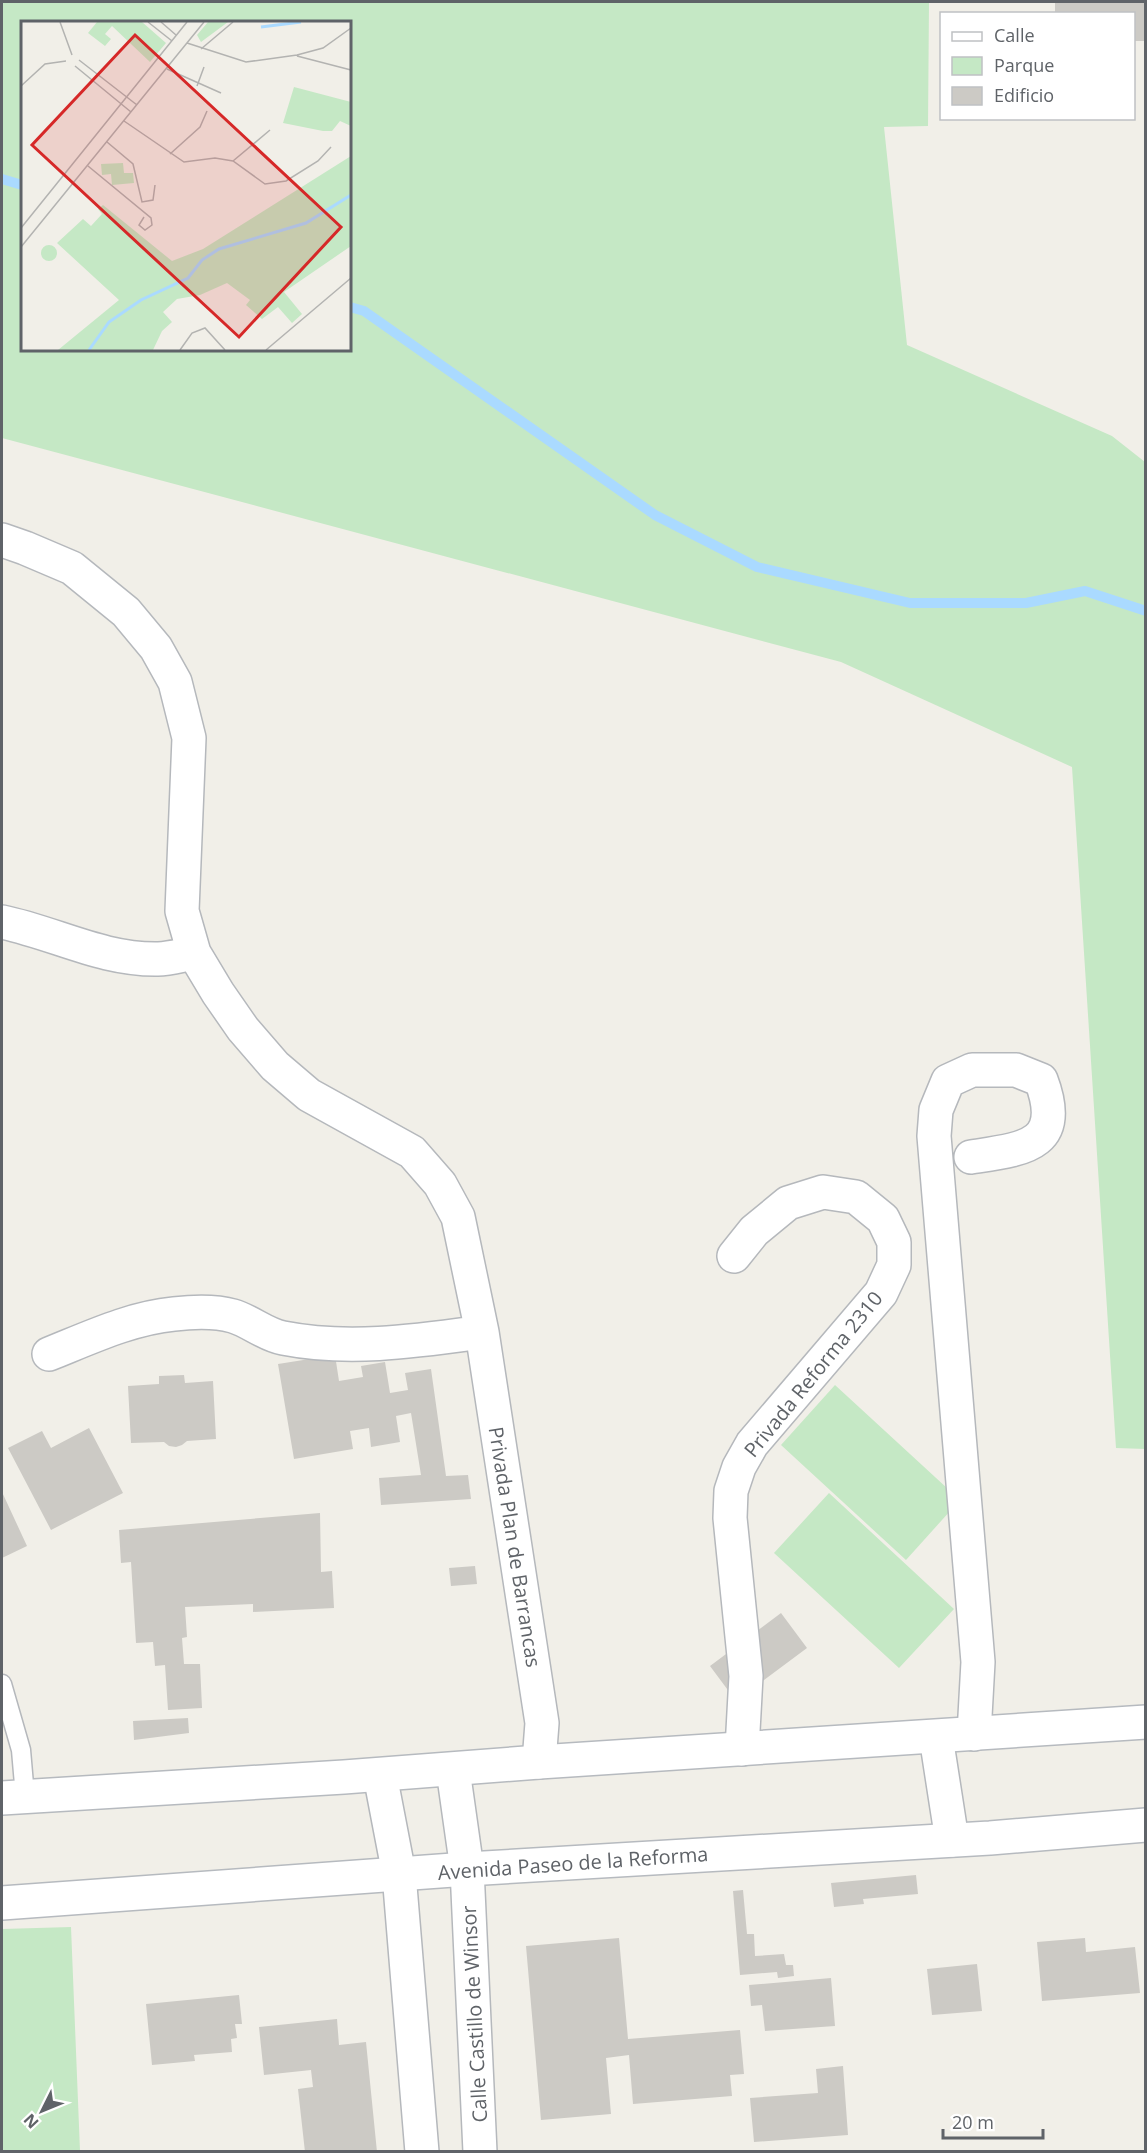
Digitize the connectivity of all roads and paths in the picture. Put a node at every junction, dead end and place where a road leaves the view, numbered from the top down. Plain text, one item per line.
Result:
1 (2, 540) edge
2 (2, 922) edge
3 (194, 953) junction
4 (971, 1157) dead end
5 (734, 1256) dead end
6 (482, 1332) junction
7 (49, 1354) dead end
8 (2, 1684) edge
9 (1146, 1722) edge
10 (974, 1734) junction
11 (936, 1737) junction
12 (742, 1749) junction
13 (539, 1762) junction
14 (453, 1770) junction
15 (380, 1775) junction
16 (13, 1797) edge
17 (1146, 1825) edge
18 (952, 1840) junction
19 (467, 1869) junction
20 (399, 1874) junction
21 (2, 1903) edge
22 (422, 2151) edge
23 (480, 2151) edge

1 - 3 street, Privada Plan de Barrancas
2 - 3 street
3 - 6 street, Privada Plan de Barrancas
4 - 10 street
5 - 12 street, Privada Reforma 2310
6 - 7 street
6 - 13 street, Privada Plan de Barrancas
8 - 16 lane
9 - 10 street
10 - 11 street
11 - 12 street
11 - 18 street
12 - 13 street
13 - 14 street
14 - 15 street
14 - 19 street, Calle Castillo de Winsor
15 - 16 street
15 - 20 street
17 - 18 street, Avenida Paseo de la Reforma
18 - 19 street, Avenida Paseo de la Reforma
19 - 20 street, Avenida Paseo de la Reforma
19 - 23 street, Calle Castillo de Winsor
20 - 21 street, Avenida Paseo de la Reforma
20 - 22 street

